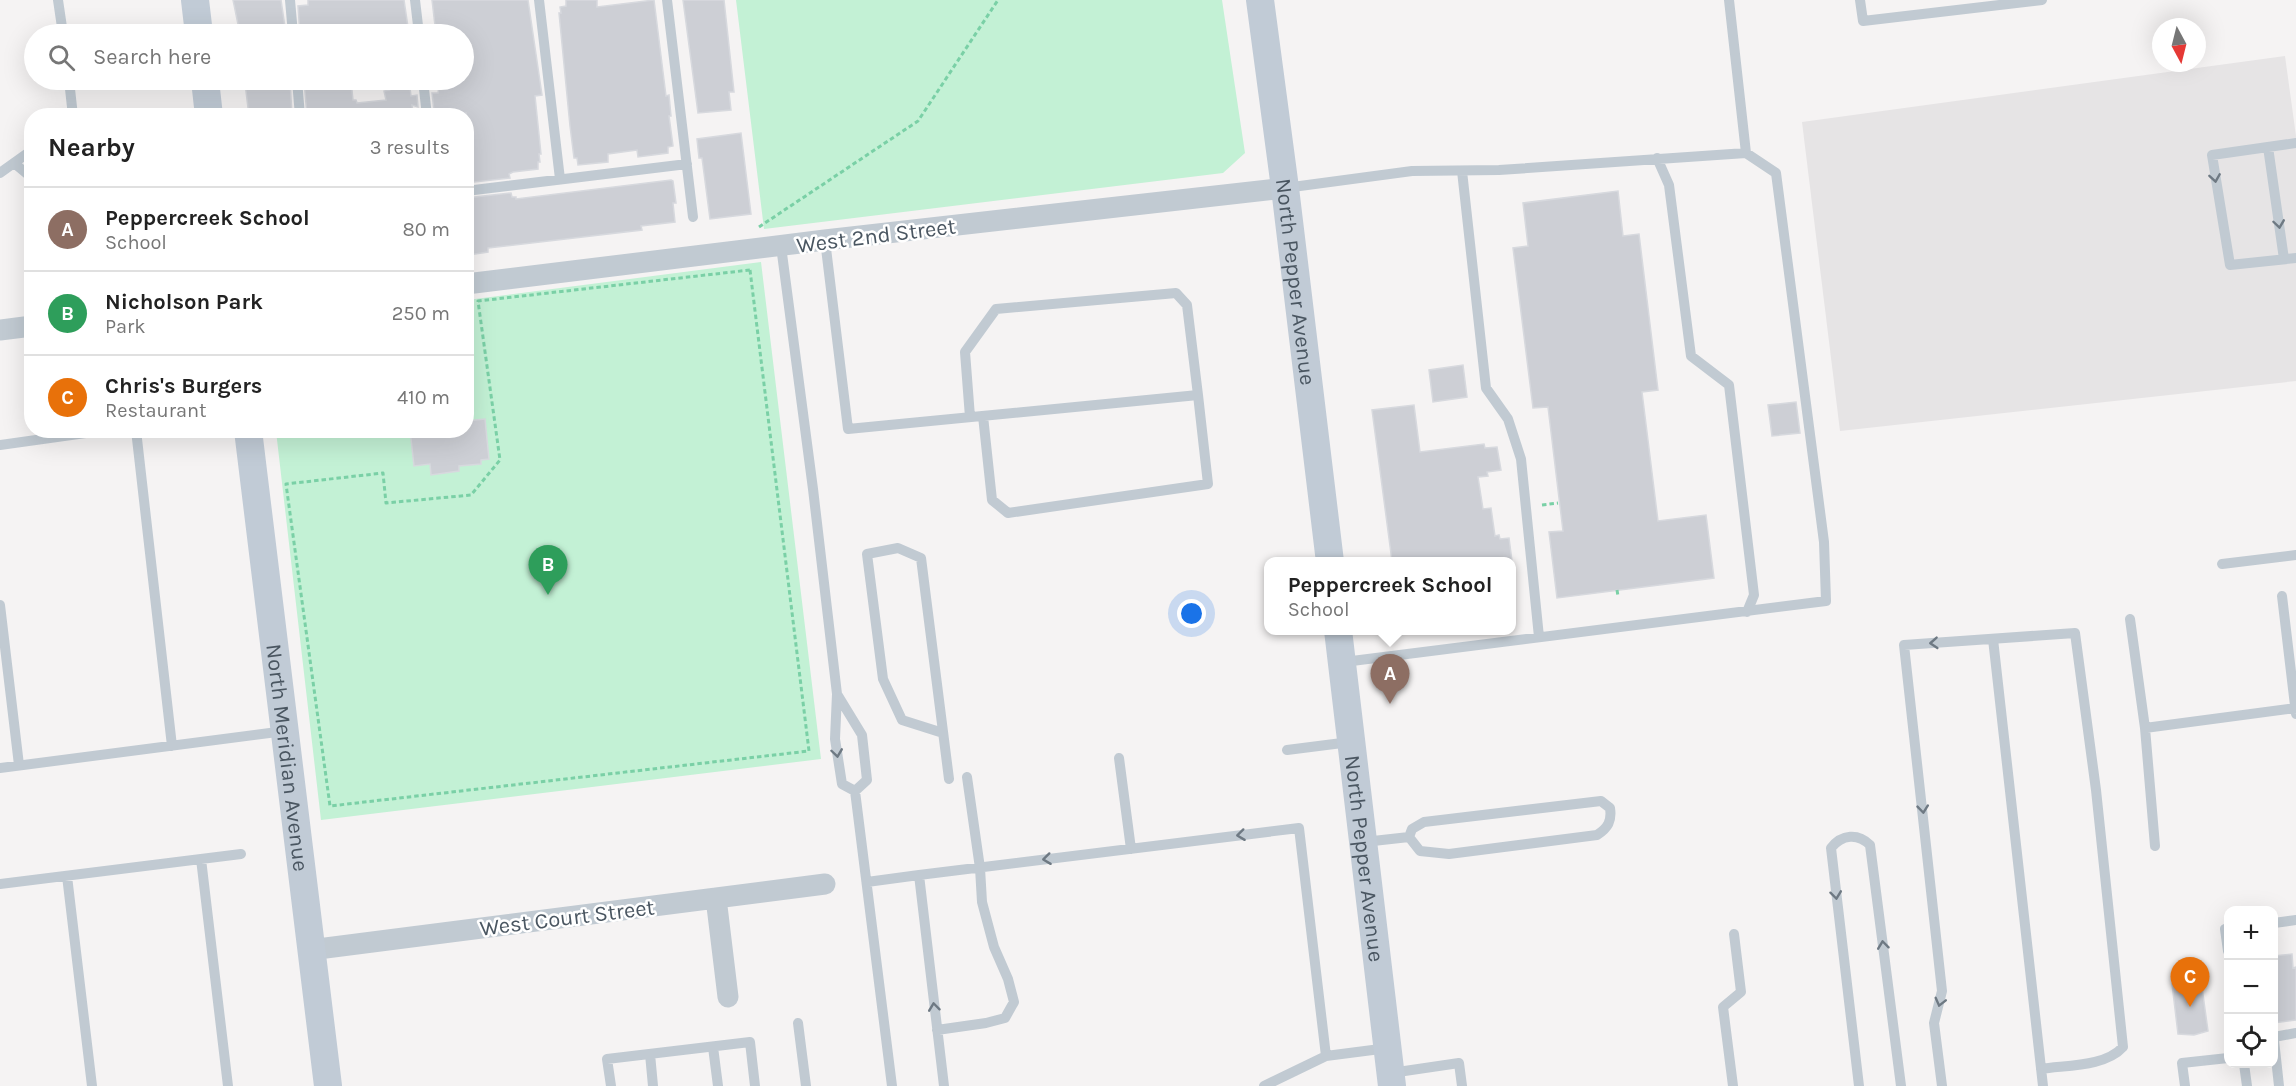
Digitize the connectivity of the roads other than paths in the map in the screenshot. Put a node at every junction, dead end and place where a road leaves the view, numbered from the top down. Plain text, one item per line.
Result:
1 (58, 0) edge
2 (195, 0) edge
3 (290, 0) edge
4 (415, 0) edge
5 (539, 0) edge
6 (667, 0) edge
7 (1260, 0) edge
8 (1729, 0) edge
9 (1860, 0) edge
10 (2042, 0) edge
11 (62, 24) edge
12 (198, 24) edge
13 (292, 24) edge
14 (418, 24) edge
15 (70, 90) edge
16 (206, 90) edge
17 (298, 90) edge
18 (424, 90) edge
19 (73, 108) edge
20 (208, 108) edge
21 (299, 108) edge
22 (426, 108) edge
23 (2296, 143) edge
24 (2268, 147) junction
25 (1746, 153) junction
26 (24, 156) edge
27 (1657, 158) junction
28 (14, 163) junction
29 (687, 164) junction
30 (24, 171) edge
31 (1462, 171) junction
32 (0, 173) edge
33 (560, 179) junction
34 (1285, 188) junction
35 (474, 190) edge
36 (693, 217) dead end
37 (825, 240) junction
38 (781, 246) junction
39 (2296, 258) edge
40 (2284, 259) junction
41 (474, 283) edge
42 (24, 327) edge
43 (0, 330) edge
44 (1198, 395) junction
45 (983, 416) junction
46 (970, 417) junction
47 (50, 438) edge
48 (137, 438) edge
49 (249, 438) edge
50 (0, 445) edge
51 (2296, 555) edge
52 (1330, 557) edge
53 (2222, 564) dead end
54 (2282, 596) dead end
55 (0, 605) edge
56 (1747, 612) junction
57 (2130, 619) dead end
58 (1339, 635) edge
59 (1539, 637) junction
60 (1992, 639) junction
61 (1342, 662) junction
62 (837, 694) junction
63 (2296, 708) edge
64 (2296, 714) edge
65 (2145, 728) junction
66 (285, 731) junction
67 (943, 733) junction
68 (1351, 742) junction
69 (171, 746) junction
70 (1287, 750) dead end
71 (1119, 758) dead end
72 (19, 765) junction
73 (0, 768) edge
74 (967, 777) dead end
75 (949, 779) dead end
76 (855, 791) junction
77 (1409, 837) junction
78 (1363, 842) junction
79 (2155, 846) dead end
80 (1131, 849) junction
81 (241, 854) dead end
82 (201, 859) junction
83 (980, 868) junction
84 (67, 876) junction
85 (919, 876) junction
86 (867, 882) junction
87 (0, 884) edge
88 (825, 884) dead end
89 (716, 898) junction
90 (2296, 920) edge
91 (2278, 922) edge
92 (1734, 934) dead end
93 (310, 950) junction
94 (728, 997) dead end
95 (798, 1023) dead end
96 (937, 1030) junction
97 (2296, 1034) edge
98 (2278, 1037) edge
99 (713, 1047) junction
100 (650, 1054) junction
101 (1326, 1056) junction
102 (2224, 1059) edge
103 (2245, 1068) edge
104 (2277, 1068) edge
105 (1390, 1069) edge
106 (2041, 1069) junction
107 (92, 1086) edge
108 (228, 1086) edge
109 (328, 1086) edge
110 (611, 1086) edge
111 (653, 1086) edge
112 (718, 1086) edge
113 (754, 1086) edge
114 (806, 1086) edge
115 (892, 1086) edge
116 (944, 1086) edge
117 (1264, 1086) edge
118 (1462, 1086) edge
119 (1733, 1086) edge
120 (1859, 1086) edge
121 (1901, 1086) edge
122 (1942, 1086) edge
123 (2043, 1086) edge
124 (2185, 1086) edge
125 (2247, 1086) edge
126 (2279, 1086) edge

1 - 11 lane
2 - 12 main road
3 - 13 lane
4 - 14 lane
5 - 33 lane
6 - 29 lane
7 - 34 main road, North Pepper Avenue
8 - 25 lane
9 - 10 lane
15 - 19 lane
16 - 20 main road
17 - 21 lane
18 - 22 lane
23 - 24 lane
24 -> 40 lane
24 -> 40 lane
25 - 27 lane
25 - 56 lane
26 - 28 lane
27 - 31 lane
27 - 56 lane
28 - 30 lane
28 - 32 lane
29 - 33 lane
29 - 36 lane
31 - 34 lane
31 - 59 lane
33 - 35 lane
34 - 37 street, West 2nd Street
34 - 52 main road, North Pepper Avenue
37 - 38 street, West 2nd Street
37 - 46 lane
38 - 41 street, West 2nd Street
38 - 62 lane
39 - 40 lane
42 - 43 street
44 - 45 lane
44 - 45 lane
44 - 46 lane
45 - 46 lane
47 - 50 lane
48 - 69 lane
49 - 66 main road, North Meridian Avenue
51 - 53 lane
54 - 63 lane
55 - 72 lane
56 - 59 lane
57 - 65 lane
58 - 61 main road, North Pepper Avenue
59 - 61 lane
60 - 106 lane
60 - 106 lane
60 -> 122 lane
61 - 68 main road, North Pepper Avenue
62 -> 76 lane
62 - 76 lane
63 - 64 lane
63 - 65 lane
65 - 79 lane
66 - 69 lane
66 - 93 main road, North Meridian Avenue
67 - 67 lane
67 - 75 lane
68 - 70 lane
68 - 78 main road, North Pepper Avenue
69 - 72 lane
71 - 80 lane
72 - 73 lane
74 - 83 lane
76 - 86 lane
77 - 77 lane
77 - 78 lane
78 - 105 main road, North Pepper Avenue
80 -> 83 lane
101 -> 80 lane
81 - 82 lane
82 - 84 lane
82 - 108 lane
83 - 85 lane
83 - 96 lane
84 - 87 lane
84 - 107 lane
85 - 86 lane
96 -> 85 lane
86 - 115 lane
88 - 89 street, West Court Street
89 - 93 street, West Court Street
89 - 94 street
90 - 91 lane
92 - 119 lane
93 - 109 main road, North Meridian Avenue
95 - 114 lane
96 - 116 lane
97 - 98 lane
99 - 100 lane
99 - 112 lane
99 - 113 lane
100 - 110 lane
100 - 111 lane
101 - 105 lane
101 - 117 lane
102 - 124 lane
103 - 125 lane
104 - 126 lane
105 - 118 lane
106 - 123 lane
121 -> 120 lane

